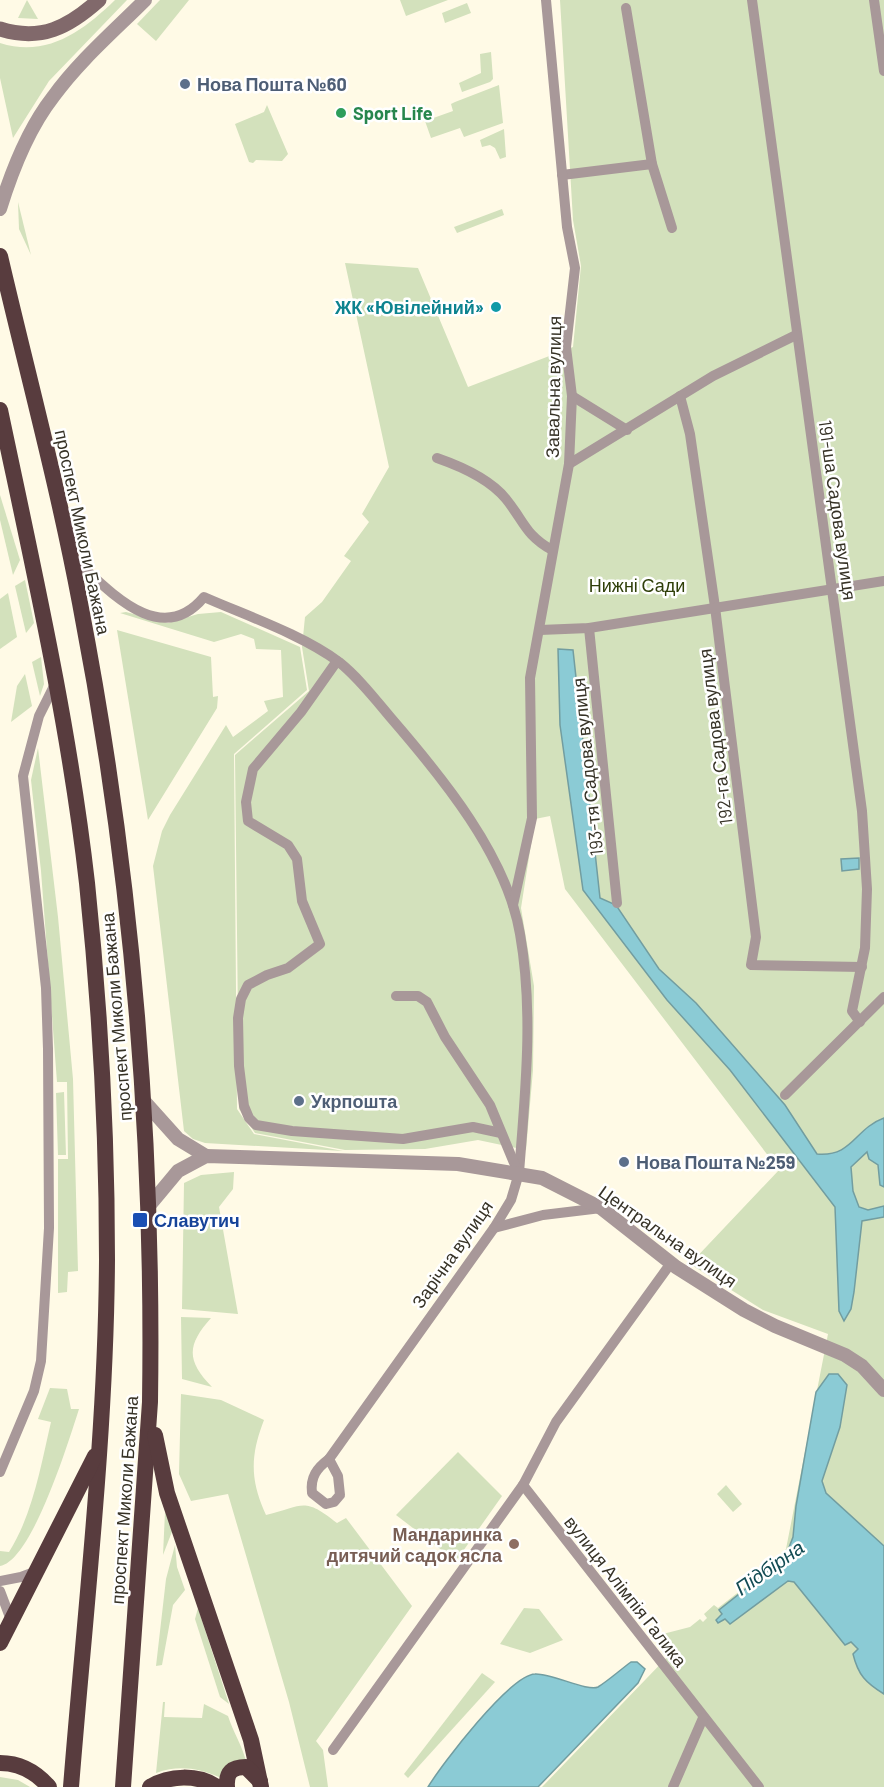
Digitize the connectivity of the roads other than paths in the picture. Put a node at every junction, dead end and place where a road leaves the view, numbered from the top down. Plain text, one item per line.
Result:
1 (99, 0) edge
2 (145, 0) edge
3 (546, 0) edge
4 (752, 0) edge
5 (874, 0) edge
6 (626, 8) dead end
7 (0, 29) edge
8 (884, 71) edge
9 (652, 164) junction
10 (562, 175) junction
11 (0, 209) edge
12 (672, 228) dead end
13 (0, 256) edge
14 (796, 335) junction
15 (572, 396) junction
16 (680, 396) junction
17 (0, 410) edge
18 (627, 430) junction
19 (437, 458) dead end
20 (569, 464) junction
21 (552, 549) junction
22 (70, 556) junction
23 (884, 581) edge
24 (834, 589) junction
25 (715, 607) junction
26 (589, 628) junction
27 (540, 630) junction
28 (337, 661) junction
29 (56, 682) junction
30 (617, 903) dead end
31 (513, 905) junction
32 (862, 967) junction
33 (396, 996) dead end
34 (884, 998) edge
35 (860, 1022) junction
36 (785, 1095) dead end
37 (143, 1100) junction
38 (501, 1133) junction
39 (206, 1156) junction
40 (519, 1173) junction
41 (148, 1207) junction
42 (601, 1208) junction
43 (494, 1228) junction
44 (671, 1263) junction
45 (884, 1390) edge
46 (150, 1402) junction
47 (99, 1447) junction
48 (329, 1459) dead end
49 (0, 1472) edge
50 (523, 1485) junction
51 (37, 1571) junction
52 (0, 1581) edge
53 (0, 1591) edge
54 (11, 1620) junction
55 (0, 1643) edge
56 (703, 1718) junction
57 (333, 1750) dead end
58 (0, 1763) edge
59 (261, 1784) edge
60 (49, 1787) edge
61 (70, 1787) edge
62 (123, 1787) edge
63 (150, 1787) edge
64 (217, 1787) edge
65 (227, 1787) edge
66 (673, 1787) edge
67 (759, 1787) edge

1 - 7 main road
2 - 11 street
3 - 10 street, Завальна вулиця
4 - 14 street, 191-ша Садова вулиця
5 - 8 street
6 - 9 street
9 - 10 street
9 - 12 street
10 - 15 street, Завальна вулиця
13 - 22 highway, проспект Миколи Бажана
14 - 16 street
14 - 24 street, 191-ша Садова вулиця
15 - 18 street
15 - 20 street, Завальна вулиця
16 - 18 street
16 - 25 street, 192-га Садова вулиця
17 - 29 highway, проспект Миколи Бажана
18 - 20 street
19 - 21 street
20 - 21 street, Завальна вулиця
21 - 27 street, Завальна вулиця
22 - 28 street, Зарічна вулиця
22 - 37 highway, проспект Миколи Бажана
23 - 24 street
24 - 25 street
24 - 32 street, 191-ша Садова вулиця
25 - 26 street
25 - 32 street, 192-га Садова вулиця
26 - 27 street
26 - 30 street, 193-тя Садова вулиця
27 - 31 street, Завальна вулиця
28 - 31 street, Зарічна вулиця
28 - 38 street
29 - 47 highway, проспект Миколи Бажана
29 - 49 street
31 - 40 street, Зарічна вулиця
32 - 35 street, 191-ша Садова вулиця
33 - 38 street
34 - 35 street
35 - 36 street
37 - 39 street
37 - 41 highway, проспект Миколи Бажана
38 - 40 street
39 - 40 street
39 - 41 street
40 - 42 street, Центральна вулиця
40 - 43 street, Зарічна вулиця
41 - 46 highway, проспект Миколи Бажана
42 - 43 street
42 - 44 street, Центральна вулиця
43 - 48 street, Зарічна вулиця
44 - 45 street, Центральна вулиця
44 - 50 street
46 - 59 highway
46 - 62 highway, проспект Миколи Бажана
47 - 51 highway
47 - 61 highway, проспект Миколи Бажана
50 - 56 street, вулиця Алімпія Галика
50 - 57 street
51 - 52 street
51 - 54 highway
53 - 54 street
54 - 55 highway
56 - 66 street
56 - 67 street, вулиця Алімпія Галика
58 - 60 highway
59 - 65 highway
63 - 64 highway

